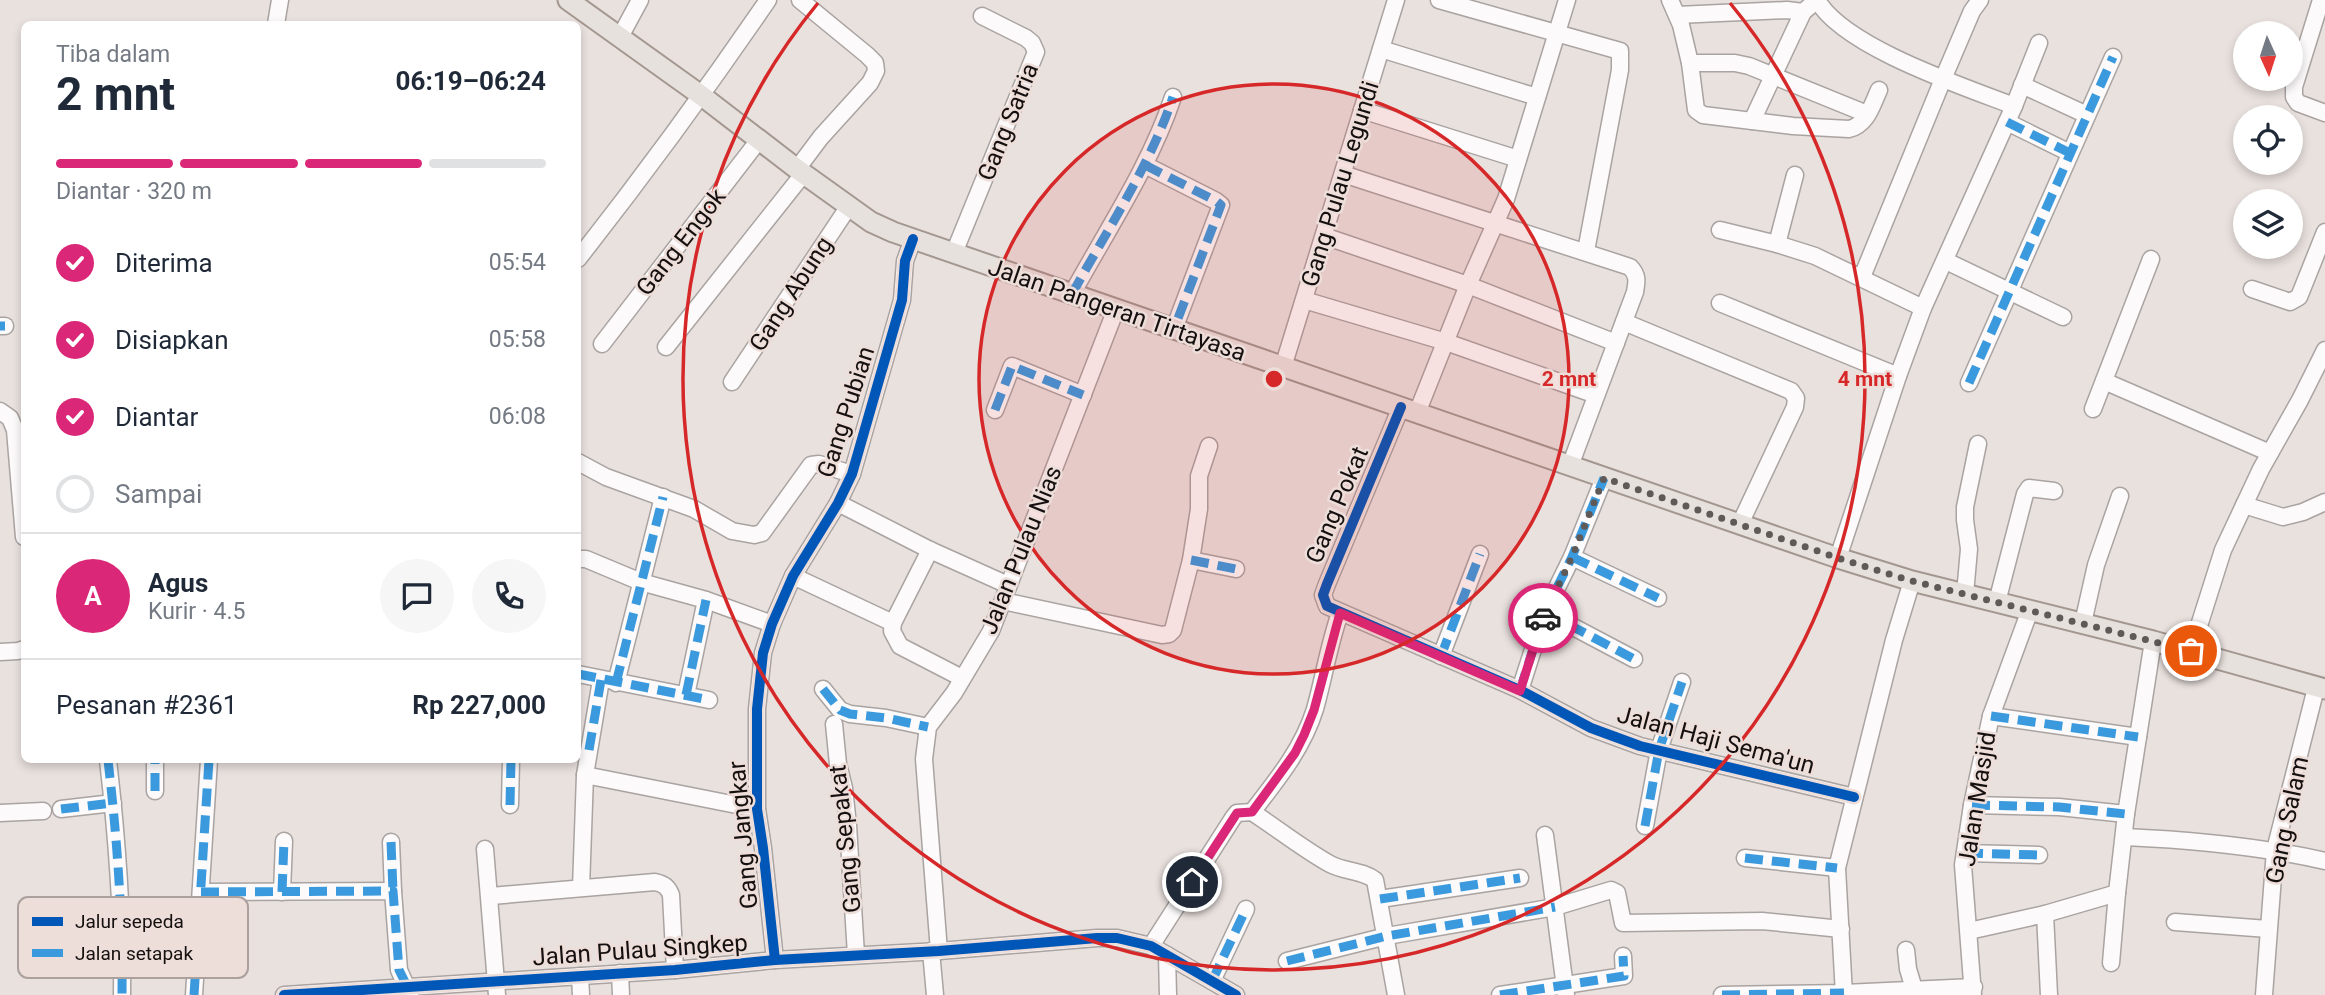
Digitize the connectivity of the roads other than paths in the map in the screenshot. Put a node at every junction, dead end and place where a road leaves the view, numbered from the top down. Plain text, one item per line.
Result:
1 (280, 0) edge
2 (568, 0) edge
3 (640, 0) edge
4 (768, 0) edge
5 (800, 0) edge
6 (1396, 0) edge
7 (1440, 0) edge
8 (1567, 0) edge
9 (1817, 0) edge
10 (1980, 0) edge
11 (2321, 0) edge
12 (1673, 8) edge
13 (1791, 8) edge
14 (982, 16) dead end
15 (276, 21) edge
16 (1556, 33) junction
17 (620, 37) junction
18 (2039, 44) dead end
19 (1381, 49) junction
20 (2113, 57) dead end
21 (1690, 63) junction
22 (1773, 76) junction
23 (1943, 79) junction
24 (2022, 85) junction
25 (1879, 90) dead end
26 (702, 96) junction
27 (1173, 97) dead end
28 (1538, 97) junction
29 (2014, 106) junction
30 (1363, 110) junction
31 (2325, 113) edge
32 (1867, 114) junction
33 (2087, 115) junction
34 (1752, 121) junction
35 (2007, 122) junction
36 (760, 140) junction
37 (2070, 153) junction
38 (1518, 159) junction
39 (1145, 165) junction
40 (801, 171) junction
41 (1343, 174) junction
42 (1795, 175) dead end
43 (849, 206) junction
44 (1494, 223) junction
45 (1720, 230) dead end
46 (2325, 232) edge
47 (1324, 236) junction
48 (912, 239) junction
49 (1777, 244) junction
50 (1586, 251) junction
51 (954, 253) junction
52 (581, 255) edge
53 (2151, 259) dead end
54 (1946, 261) junction
55 (1862, 277) junction
56 (1468, 285) junction
57 (2252, 289) dead end
58 (2009, 291) junction
59 (1073, 294) junction
60 (1304, 300) junction
61 (1720, 303) dead end
62 (1923, 308) junction
63 (1116, 309) junction
64 (2063, 317) dead end
65 (1624, 322) junction
66 (1174, 329) junction
67 (1446, 342) junction
68 (1616, 343) junction
69 (602, 344) dead end
70 (666, 347) dead end
71 (2325, 350) edge
72 (1283, 367) junction
73 (1898, 376) junction
74 (2104, 381) junction
75 (732, 382) dead end
76 (1969, 383) dead end
77 (1083, 395) junction
78 (1596, 395) junction
79 (2093, 409) dead end
80 (995, 410) dead end
81 (1409, 410) junction
82 (0, 411) edge
83 (1978, 444) dead end
84 (1209, 446) dead end
85 (2270, 453) junction
86 (581, 464) edge
87 (1570, 466) junction
88 (852, 474) junction
89 (1604, 478) junction
90 (2054, 491) dead end
91 (2120, 496) dead end
92 (663, 497) junction
93 (21, 501) edge
94 (2325, 502) edge
95 (838, 503) junction
96 (2244, 505) junction
97 (1740, 524) junction
98 (930, 550) junction
99 (1480, 554) dead end
100 (1572, 557) junction
101 (1838, 558) junction
102 (581, 559) edge
103 (1191, 560) junction
104 (1236, 569) dead end
105 (793, 576) junction
106 (1912, 581) junction
107 (641, 582) junction
108 (1006, 593) junction
109 (1965, 594) junction
110 (1658, 598) dead end
111 (706, 600) junction
112 (1997, 602) junction
113 (2029, 610) junction
114 (1545, 611) junction
115 (1340, 613) junction
116 (893, 623) junction
117 (2083, 623) junction
118 (772, 624) junction
119 (2153, 640) junction
120 (21, 650) edge
121 (2191, 651) junction
122 (0, 652) edge
123 (1441, 656) junction
124 (1634, 659) dead end
125 (581, 675) edge
126 (962, 678) junction
127 (608, 682) junction
128 (1682, 682) dead end
129 (2321, 688) edge
130 (823, 689) dead end
131 (1520, 691) junction
132 (686, 695) junction
133 (709, 699) dead end
134 (1991, 716) junction
135 (834, 724) dead end
136 (928, 727) junction
137 (2138, 737) junction
138 (1659, 750) junction
139 (108, 763) edge
140 (155, 763) edge
141 (209, 763) edge
142 (511, 763) edge
143 (586, 775) junction
144 (155, 791) dead end
145 (1854, 797) junction
146 (113, 803) junction
147 (510, 805) dead end
148 (1972, 805) junction
149 (61, 809) dead end
150 (757, 809) junction
151 (43, 811) dead end
152 (1252, 812) junction
153 (0, 813) edge
154 (2126, 814) junction
155 (1644, 826) dead end
156 (1545, 835) dead end
157 (2124, 837) junction
158 (284, 841) dead end
159 (391, 842) dead end
160 (485, 849) dead end
161 (2275, 850) junction
162 (1965, 853) junction
163 (2039, 855) dead end
164 (1745, 858) dead end
165 (2325, 861) edge
166 (1837, 868) junction
167 (1521, 878) dead end
168 (581, 888) junction
169 (393, 891) junction
170 (201, 892) junction
171 (282, 892) junction
172 (2117, 893) junction
173 (491, 896) junction
174 (121, 897) edge
175 (201, 897) edge
176 (1380, 899) junction
177 (1555, 906) junction
178 (1246, 909) dead end
179 (2045, 914) junction
180 (2175, 922) dead end
181 (1841, 929) junction
182 (2269, 929) junction
183 (1969, 931) junction
184 (1387, 936) junction
185 (1151, 946) junction
186 (1906, 950) dead end
187 (935, 951) junction
188 (856, 955) junction
189 (1167, 955) junction
190 (1623, 956) dead end
191 (775, 960) junction
192 (1287, 961) dead end
193 (2111, 962) dead end
194 (675, 970) junction
195 (620, 973) junction
196 (580, 976) junction
197 (1212, 981) junction
198 (497, 988) edge
199 (1914, 989) junction
200 (1566, 990) edge
201 (1974, 991) edge
202 (365, 992) edge
203 (409, 992) edge
204 (1844, 994) edge
205 (284, 995) edge
206 (581, 995) edge
207 (621, 995) edge
208 (935, 995) edge
209 (1168, 995) edge
210 (1236, 995) edge
211 (1396, 995) edge
212 (1500, 995) edge
213 (1723, 995) edge
214 (2049, 995) edge
215 (2264, 995) edge

1 - 15 street
2 - 17 main road, Jalan Pangeran Tirtayasa
3 - 17 street
4 - 26 street
5 - 40 street
6 - 19 street, Gang Pulau Legundi
7 - 16 street
8 - 16 street
9 - 13 street
9 - 23 street
10 - 23 street
11 - 31 street
12 - 13 street
12 - 21 street
13 - 22 street
14 - 51 street, Gang Satria
16 - 28 street
16 - 50 street
17 - 26 main road, Jalan Pangeran Tirtayasa
18 - 24 street
19 - 28 street
19 - 30 street, Gang Pulau Legundi
20 - 33 street
21 - 22 street
21 - 34 street
22 - 32 street
22 - 34 street
23 - 29 street
23 - 55 street
24 - 29 street
24 - 33 street
25 - 32 street
26 - 36 main road, Jalan Pangeran Tirtayasa
26 - 52 street
27 - 39 street
28 - 38 street
29 - 35 street
30 - 38 street
30 - 41 street, Gang Pulau Legundi
32 - 34 street
33 - 37 street
35 - 37 street
35 - 54 street
36 - 40 main road, Jalan Pangeran Tirtayasa
36 - 69 street, Gang Engok
37 - 58 street
38 - 44 street
39 - 59 street
39 - 66 street
40 - 43 main road, Jalan Pangeran Tirtayasa
40 - 70 street
41 - 44 street
41 - 47 street, Gang Pulau Legundi
42 - 49 street
43 - 48 main road, Jalan Pangeran Tirtayasa
43 - 75 street, Gang Abung
44 - 50 street
44 - 56 street
45 - 49 street
46 - 57 street
47 - 56 street
47 - 60 street, Gang Pulau Legundi
48 - 51 main road, Jalan Pangeran Tirtayasa
48 - 88 street, Gang Pubian
49 - 55 street
50 - 65 street
51 - 59 main road, Jalan Pangeran Tirtayasa
53 - 74 street
54 - 58 street
54 - 62 street
55 - 62 street
56 - 67 street
56 - 68 street
58 - 64 street
58 - 76 street
59 - 63 main road, Jalan Pangeran Tirtayasa
60 - 67 street
60 - 72 street, Gang Pulau Legundi
61 - 73 street
62 - 73 street
63 - 66 main road, Jalan Pangeran Tirtayasa
63 - 77 street, Jalan Pulau Nias
65 - 68 street
65 - 97 street
66 - 72 main road, Jalan Pangeran Tirtayasa
67 - 78 street
67 - 81 street
68 - 78 street
71 - 85 street
72 - 81 main road, Jalan Pangeran Tirtayasa
73 - 101 street
74 - 79 street
74 - 85 street
77 - 80 street
77 - 108 street, Jalan Pulau Nias
78 - 87 street
81 - 87 main road, Jalan Pangeran Tirtayasa
81 - 115 street, Gang Pokat
82 - 93 street
83 - 109 street
84 - 103 street
85 - 96 street
86 - 92 street
87 - 89 main road, Jalan Pangeran Tirtayasa
88 - 92 street
88 - 95 street, Gang Pubian
89 - 97 main road, Jalan Pangeran Tirtayasa
89 - 100 street
90 - 112 street
91 - 117 street
92 - 107 street
94 - 96 street
95 - 98 street
95 - 105 street, Gang Pubian
96 - 121 street
97 - 101 main road, Jalan Pangeran Tirtayasa
98 - 108 street
98 - 116 street
99 - 123 street
100 - 110 street
100 - 114 street
101 - 106 main road, Jalan Pangeran Tirtayasa
102 - 107 street
103 - 104 street
103 - 108 street
105 - 116 street
105 - 118 street, Gang Pubian
106 - 109 main road, Jalan Pangeran Tirtayasa
106 - 145 street
107 - 111 street
107 - 127 street
108 - 126 street, Jalan Pulau Nias
109 - 112 main road, Jalan Pangeran Tirtayasa
111 - 118 street
111 - 132 street
112 - 113 main road, Jalan Pangeran Tirtayasa
113 - 117 main road, Jalan Pangeran Tirtayasa
113 - 134 street, Jalan Masjid
114 - 124 street
114 - 131 street
115 - 123 street, Jalan Haji Sema'un
115 - 152 street
116 - 126 street
117 - 119 main road, Jalan Pangeran Tirtayasa
118 - 150 street, Gang Jangkar
119 - 121 main road, Jalan Pangeran Tirtayasa
119 - 137 street
120 - 122 street
121 - 129 main road, Jalan Pangeran Tirtayasa
123 - 131 street, Jalan Haji Sema'un
125 - 127 street
126 - 136 street, Jalan Pulau Nias
127 - 132 street
127 - 143 street
128 - 138 street
129 - 161 street, Gang Salam
130 - 136 street
131 - 138 street, Jalan Haji Sema'un
132 - 133 street
134 - 137 street
134 - 148 street, Jalan Masjid
135 - 188 street, Gang Sepakat
136 - 187 street
137 - 154 street
138 - 145 street, Jalan Haji Sema'un
138 - 155 street
139 - 146 street
140 - 144 street
141 - 170 street
142 - 147 street
143 - 150 street
143 - 168 street
145 - 166 street
146 - 149 street
146 - 174 street
148 - 154 street
148 - 162 street, Jalan Masjid
150 - 191 street, Gang Jangkar
151 - 153 street
152 - 176 street
152 - 185 street
154 - 157 street
156 - 177 street
157 - 161 street
157 - 172 street
158 - 171 street
159 - 169 street
160 - 173 street
161 - 165 street
161 - 182 street, Gang Salam
162 - 163 street
162 - 183 street, Jalan Masjid
164 - 166 street
166 - 181 street
167 - 176 street
168 - 173 street
168 - 194 street
169 - 171 street
169 - 203 street
170 - 171 street
170 - 175 street
172 - 179 street
172 - 193 street
173 - 198 street
176 - 184 street
177 - 181 street
177 - 184 street
177 - 200 street
178 - 197 street
179 - 183 street
179 - 214 street
180 - 182 street
181 - 204 street
182 - 215 street, Gang Salam
183 - 201 street, Jalan Masjid
184 - 192 street
184 - 211 street
185 - 187 street, Jalan Pulau Singkep
185 - 189 street, Jalan Pulau Singkep
186 - 199 street
187 - 188 street, Jalan Pulau Singkep
187 - 208 street
188 - 191 street, Jalan Pulau Singkep
189 - 197 street, Jalan Pulau Singkep
189 - 209 street
190 - 200 street
191 - 194 street, Jalan Pulau Singkep
194 - 195 street, Jalan Pulau Singkep
195 - 196 street, Jalan Pulau Singkep
195 - 207 street
196 - 198 street, Jalan Pulau Singkep
196 - 206 street
197 - 210 street, Jalan Pulau Singkep
198 - 203 street, Jalan Pulau Singkep
199 - 201 street
199 - 204 street
200 - 212 street
202 - 203 street, Jalan Pulau Singkep
202 - 205 street, Jalan Pulau Singkep
204 - 213 street

